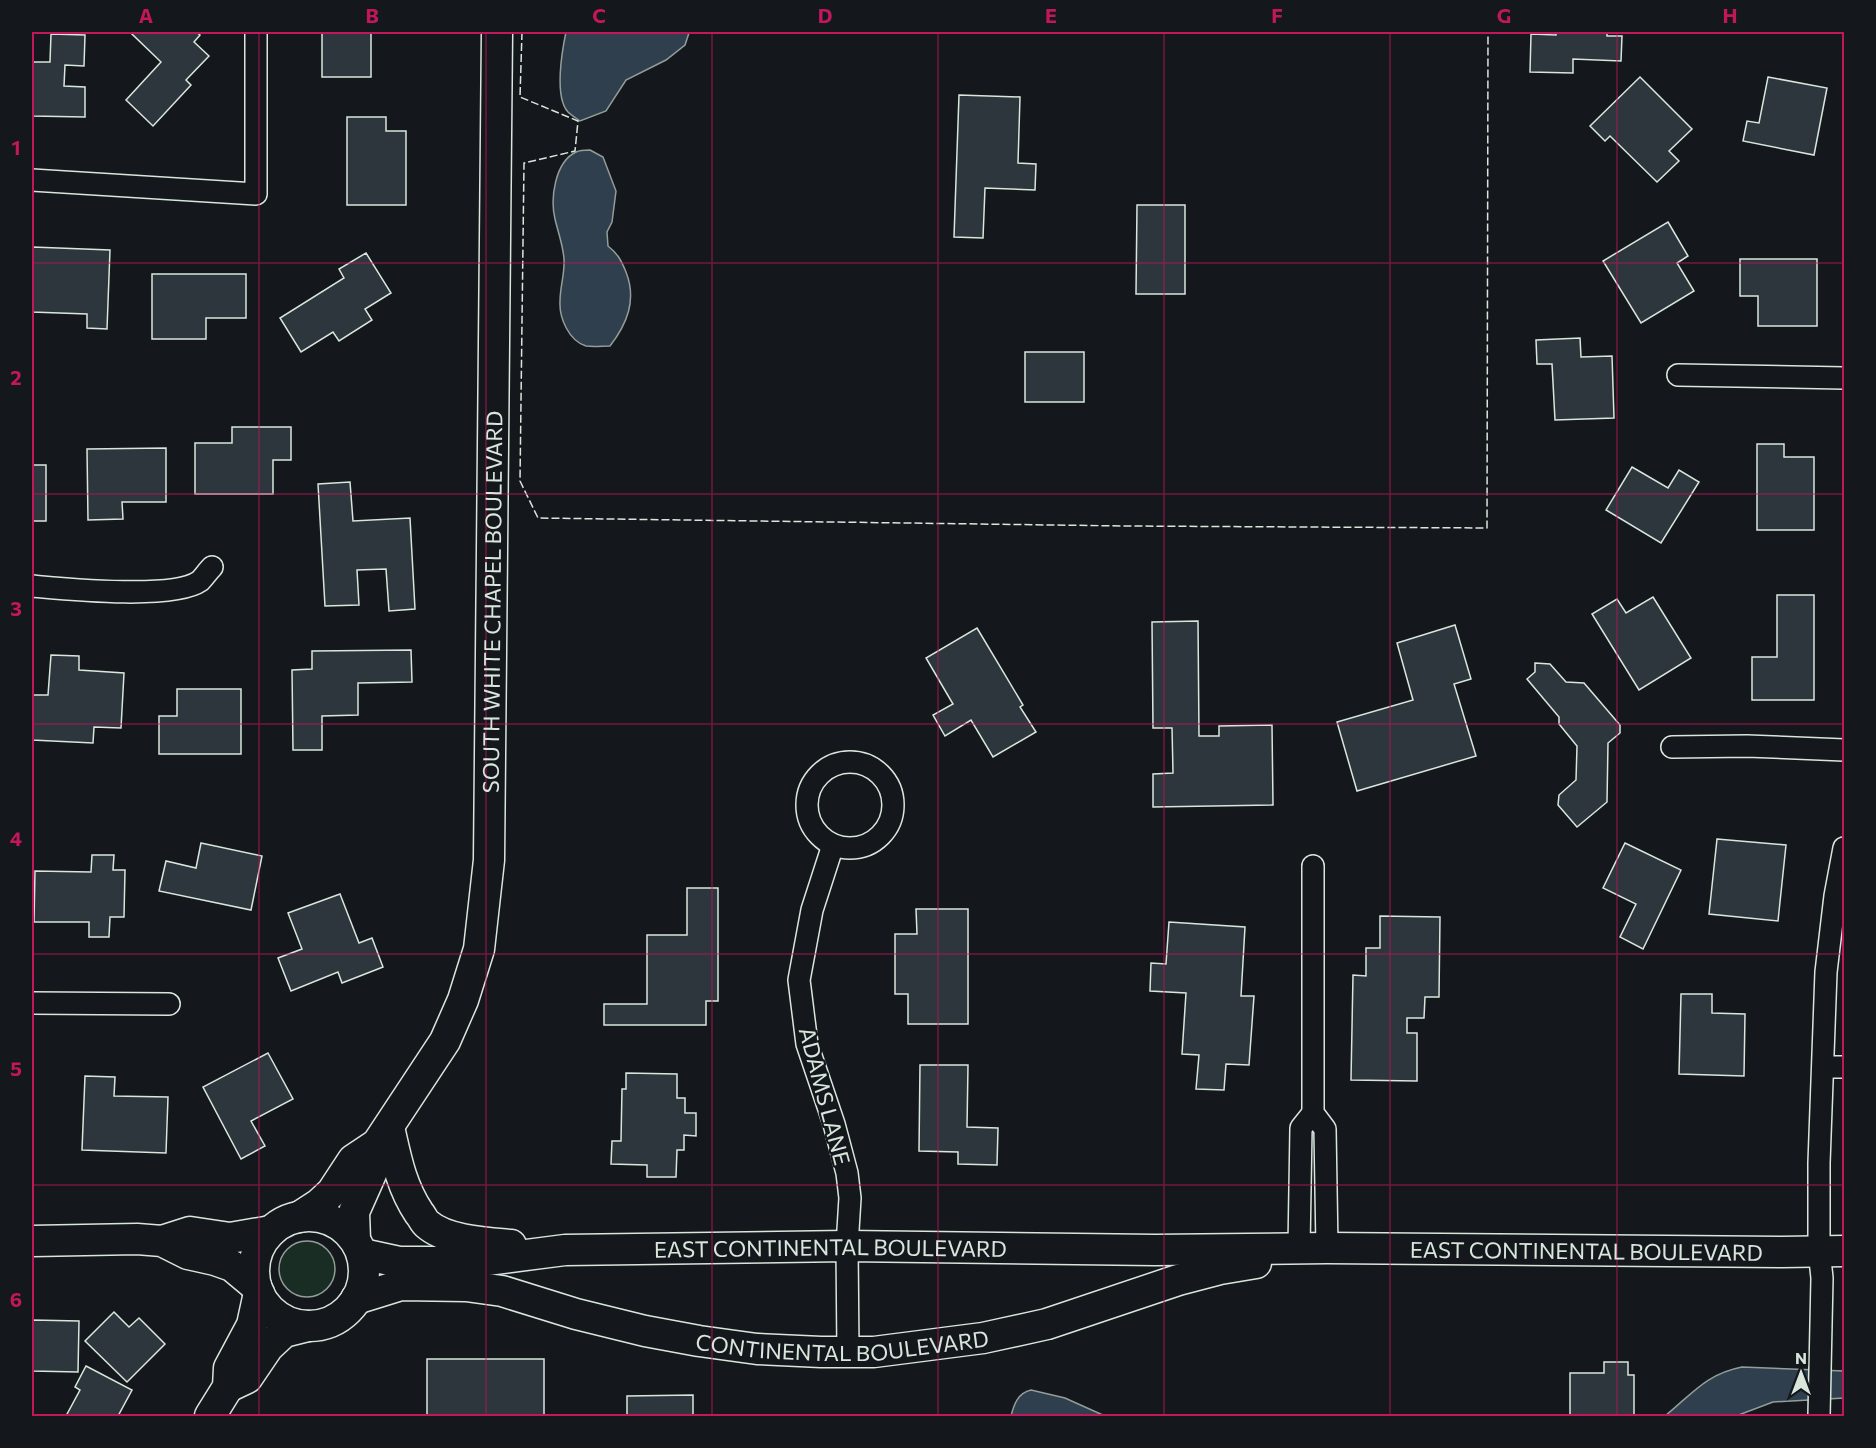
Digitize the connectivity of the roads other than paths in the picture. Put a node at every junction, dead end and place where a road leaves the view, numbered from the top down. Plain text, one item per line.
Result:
1 (256, 32) edge
2 (496, 32) edge
3 (32, 180) edge
4 (1678, 375) dead end
5 (1845, 378) edge
6 (212, 567) dead end
7 (32, 586) edge
8 (1672, 747) dead end
9 (1845, 750) edge
10 (833, 845) junction
11 (1845, 848) edge
12 (1313, 866) dead end
13 (32, 1003) edge
14 (169, 1004) dead end
15 (1834, 1067) edge
16 (383, 1136) junction
17 (299, 1217) junction
18 (271, 1231) junction
19 (32, 1240) edge
20 (162, 1241) junction
21 (847, 1246) junction
22 (358, 1247) junction
23 (1313, 1248) junction
24 (565, 1250) junction
25 (1832, 1250) edge
26 (257, 1289) junction
27 (356, 1299) junction
28 (308, 1326) junction
29 (848, 1353) junction
30 (228, 1387) junction
31 (210, 1416) edge
32 (1819, 1416) edge

1 - 3 street
2 - 16 main road, SOUTH WHITE CHAPEL BOULEVARD
4 - 5 street
6 - 7 street
8 - 9 street
10 - 10 street
10 - 21 street, ADAMS LANE
11 - 15 street
12 - 23 street
13 - 14 street
15 - 25 street
16 - 17 main road, SOUTH WHITE CHAPEL BOULEVARD
16 - 22 main road, SOUTH WHITE CHAPEL BOULEVARD
16 - 24 main road
17 - 18 main road
17 - 22 main road
18 - 20 main road
18 - 26 main road
19 - 20 main road
20 - 26 main road
21 - 23 main road, EAST CONTINENTAL BOULEVARD
21 - 24 main road, EAST CONTINENTAL BOULEVARD
21 - 29 street, ADAMS LANE
22 - 24 main road, EAST CONTINENTAL BOULEVARD
22 - 27 main road
23 - 25 main road, EAST CONTINENTAL BOULEVARD
23 - 29 main road, CONTINENTAL BOULEVARD
25 - 32 street
26 - 28 main road
26 - 30 main road
27 - 28 main road
27 - 29 main road, CONTINENTAL BOULEVARD
28 - 30 main road
30 - 31 main road

